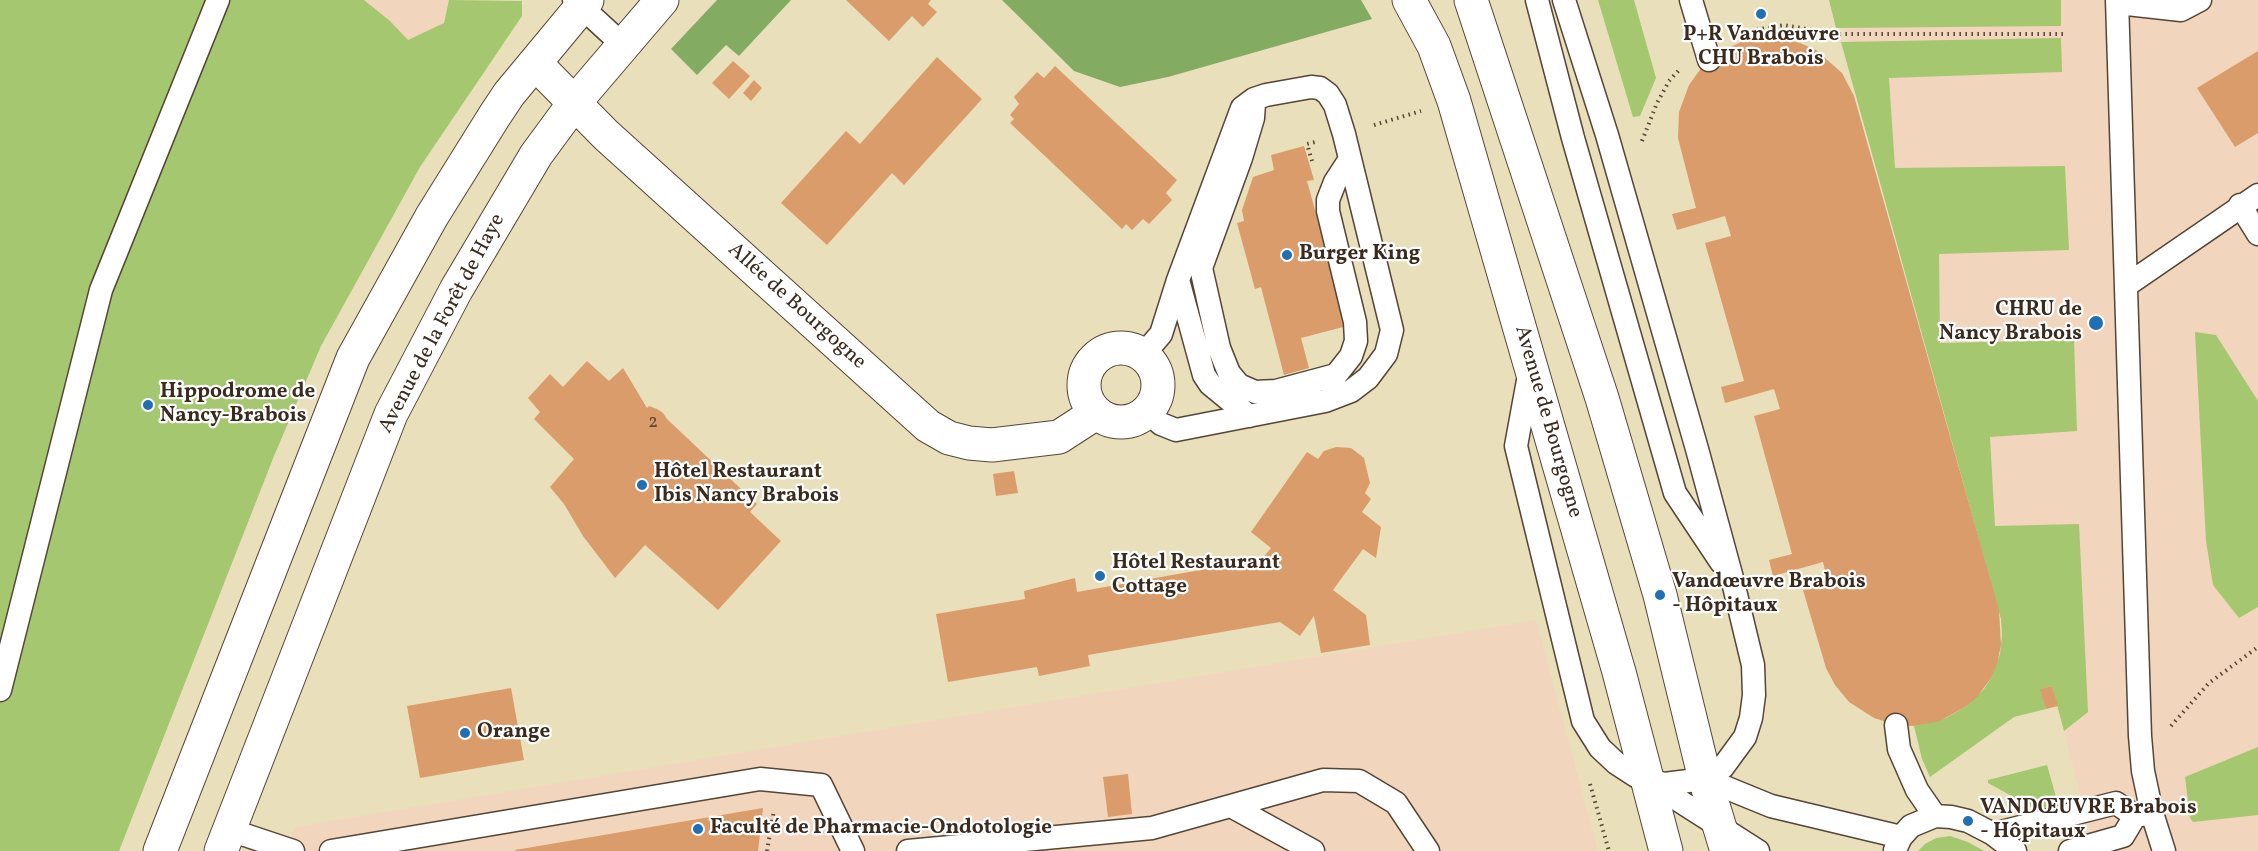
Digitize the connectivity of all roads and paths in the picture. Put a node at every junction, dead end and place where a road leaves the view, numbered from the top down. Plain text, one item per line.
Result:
1 (218, 0) edge
2 (662, 0) edge
3 (1409, 0) edge
4 (1471, 0) edge
5 (1537, 0) edge
6 (1564, 0) edge
7 (1691, 0) edge
8 (2200, 0) edge
9 (2117, 1) edge
10 (581, 2) edge
11 (2066, 34) dead end
12 (623, 45) junction
13 (1707, 53) junction
14 (535, 63) junction
15 (1254, 99) junction
16 (575, 102) junction
17 (1418, 112) dead end
18 (1384, 122) dead end
19 (1638, 147) dead end
20 (1350, 159) junction
21 (2249, 200) edge
22 (2258, 234) edge
23 (1178, 280) junction
24 (2127, 285) junction
25 (1143, 355) junction
26 (1531, 367) junction
27 (1147, 412) junction
28 (1096, 413) junction
29 (1249, 416) junction
30 (1732, 578) junction
31 (2258, 648) edge
32 (0, 690) edge
33 (1896, 725) dead end
34 (2170, 727) dead end
35 (1587, 776) dead end
36 (1705, 779) junction
37 (1648, 781) junction
38 (778, 782) junction
39 (1231, 806) junction
40 (2144, 815) junction
41 (1935, 816) junction
42 (1993, 834) junction
43 (226, 840) edge
44 (1724, 840) edge
45 (1898, 844) edge
46 (160, 851) edge
47 (293, 851) edge
48 (331, 851) edge
49 (767, 851) edge
50 (853, 851) edge
51 (908, 851) edge
52 (1313, 851) edge
53 (1428, 851) edge
54 (1609, 851) edge
55 (1666, 851) edge
56 (1758, 851) edge
57 (2015, 851) edge
58 (2070, 851) edge
59 (2164, 851) edge

1 - 32 lane
2 - 12 street, Avenue de la Forêt de Haye
3 - 26 street, Avenue de Bourgogne
4 - 36 street
5 - 30 lane
6 - 30 lane
7 - 13 lane
8 - 9 lane
9 - 24 lane
10 - 12 lane
10 - 14 street
11 - 13 path
12 - 16 street, Avenue de la Forêt de Haye
13 - 19 path
14 - 16 street, Allée de Bourgogne
14 - 46 street
15 - 20 lane
15 - 20 lane
15 - 23 lane
16 - 28 street, Allée de Bourgogne
16 - 43 street, Avenue de la Forêt de Haye
17 - 18 path
20 - 29 lane
21 - 22 lane
21 - 24 lane
23 - 25 lane
23 - 29 lane
24 - 40 lane
25 - 27 street
25 - 28 street
26 - 37 street, Avenue de Bourgogne
26 - 37 lane
27 - 28 street
27 - 29 lane
30 - 36 lane
31 - 34 path
33 - 41 lane
35 - 54 path
36 - 37 lane
36 - 44 street
36 - 45 lane
37 - 44 lane
37 - 55 street, Avenue de Bourgogne
38 - 48 lane
38 - 49 path
38 - 50 lane
39 - 51 lane
39 - 52 lane
39 - 53 lane
40 - 42 lane
40 - 58 lane
40 - 59 lane
41 - 42 lane
41 - 45 lane
42 - 57 lane
43 - 47 lane
44 - 56 lane

